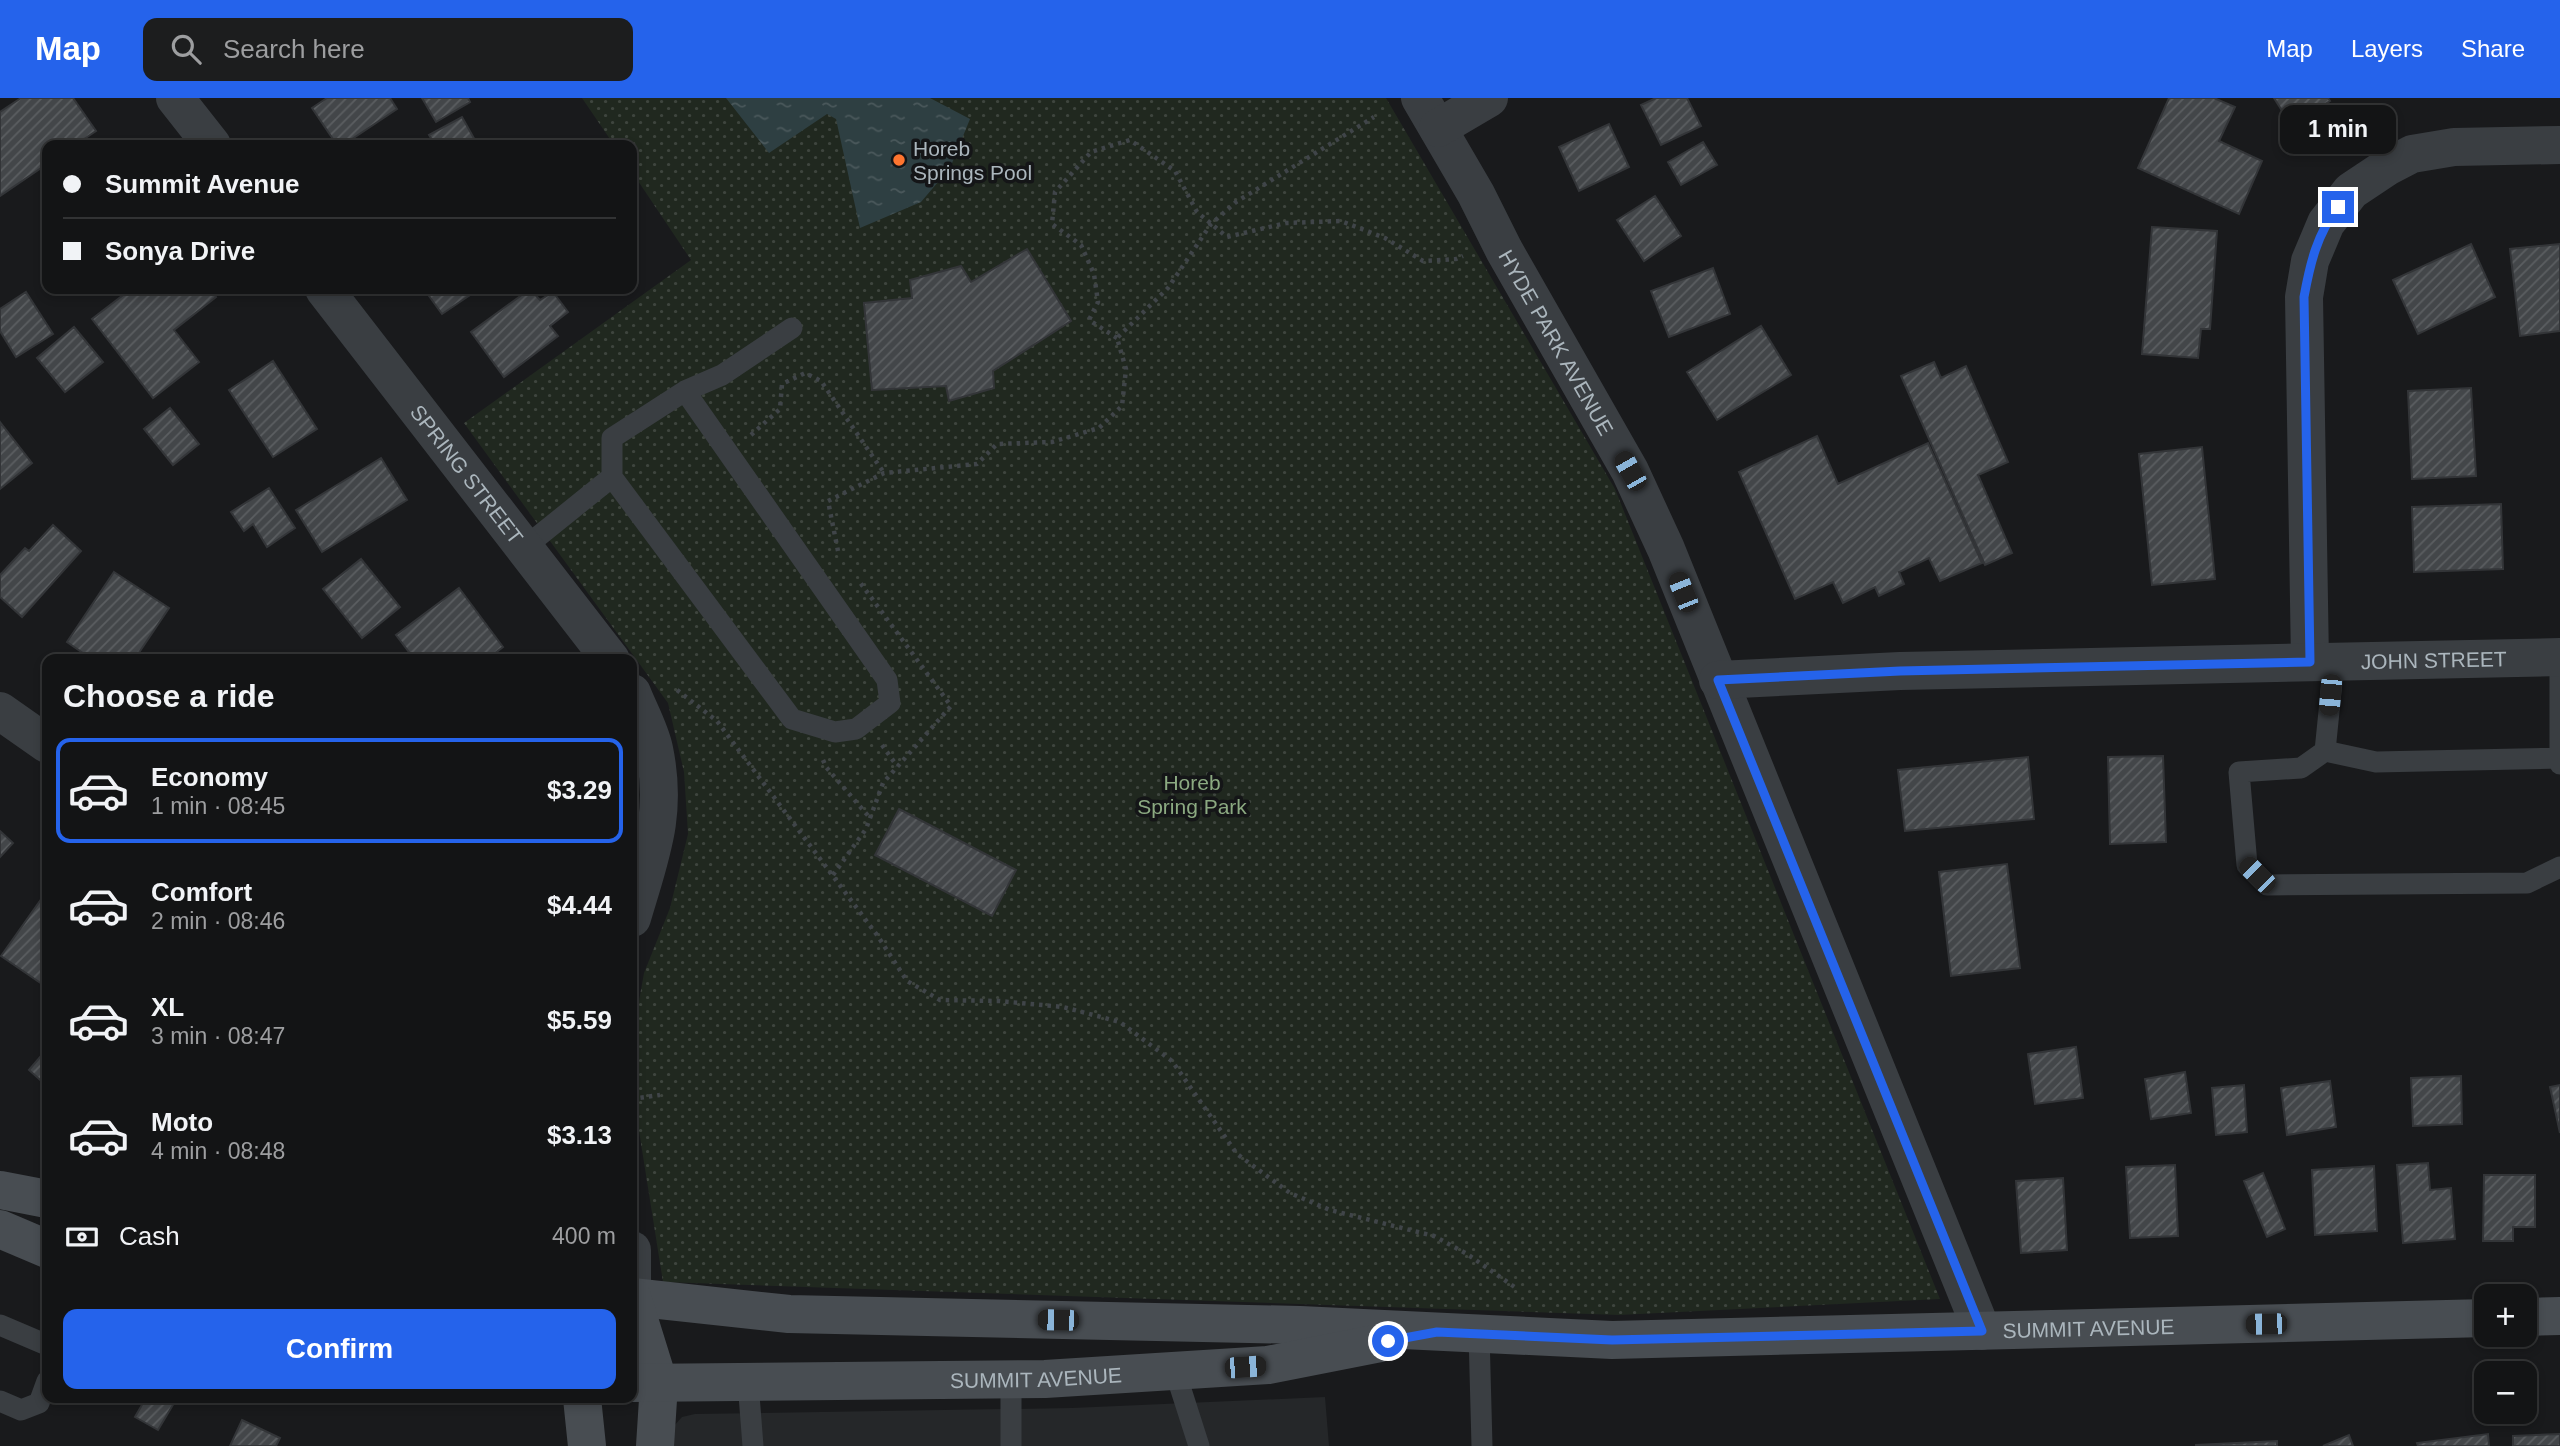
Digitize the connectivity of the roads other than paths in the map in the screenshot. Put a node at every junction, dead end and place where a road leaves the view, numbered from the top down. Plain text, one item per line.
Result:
1 (175, 98) edge
2 (1489, 98) edge
3 (1429, 113) edge
4 (208, 140) edge
5 (2560, 145) edge
6 (328, 294) edge
7 (792, 328) dead end
8 (685, 391) junction
9 (612, 477) junction
10 (525, 547) junction
11 (606, 654) edge
12 (2560, 657) edge
13 (2322, 662) junction
14 (1718, 680) junction
15 (637, 706) edge
16 (0, 711) edge
17 (42, 740) edge
18 (2325, 751) junction
19 (2560, 758) edge
20 (2560, 764) edge
21 (2560, 867) edge
22 (637, 902) edge
23 (0, 1190) edge
24 (42, 1198) edge
25 (0, 1229) edge
26 (42, 1247) edge
27 (637, 1298) edge
28 (2560, 1316) edge
29 (2537, 1317) edge
30 (2474, 1318) edge
31 (0, 1325) edge
32 (637, 1330) edge
33 (1982, 1331) junction
34 (1437, 1332) junction
35 (1479, 1334) junction
36 (42, 1343) edge
37 (1175, 1371) junction
38 (1011, 1380) junction
39 (748, 1382) junction
40 (645, 1384) edge
41 (42, 1395) edge
42 (0, 1401) edge
43 (583, 1403) edge
44 (587, 1446) edge
45 (655, 1446) edge
46 (753, 1446) edge
47 (1011, 1446) edge
48 (1199, 1446) edge
49 (1482, 1446) edge

1 - 4 street
2 - 3 street
3 - 14 street, HYDE PARK AVENUE
5 - 13 street
6 - 10 street, SPRING STREET
7 - 8 lane
8 - 9 lane
8 - 9 lane
9 - 10 lane
10 - 11 street, SPRING STREET
12 - 13 street, JOHN STREET
12 - 19 lane
13 - 14 street, JOHN STREET
13 - 18 lane
14 - 33 street, HYDE PARK AVENUE
15 - 22 street
16 - 17 street
18 - 19 lane
18 - 21 lane
19 - 20 lane
23 - 24 main road
25 - 26 main road
27 - 34 main road, SUMMIT AVENUE
28 - 29 main road
30 - 33 main road, SUMMIT AVENUE
31 - 36 lane
32 - 40 main road
33 - 35 main road, SUMMIT AVENUE
34 - 35 main road, SUMMIT AVENUE
34 - 37 main road, SUMMIT AVENUE
35 - 49 lane
37 - 38 main road, SUMMIT AVENUE
37 - 48 lane
38 - 39 main road, SUMMIT AVENUE
38 - 47 lane
39 - 40 main road, SUMMIT AVENUE
39 - 46 lane
40 - 45 main road
41 - 42 lane
43 - 44 main road

